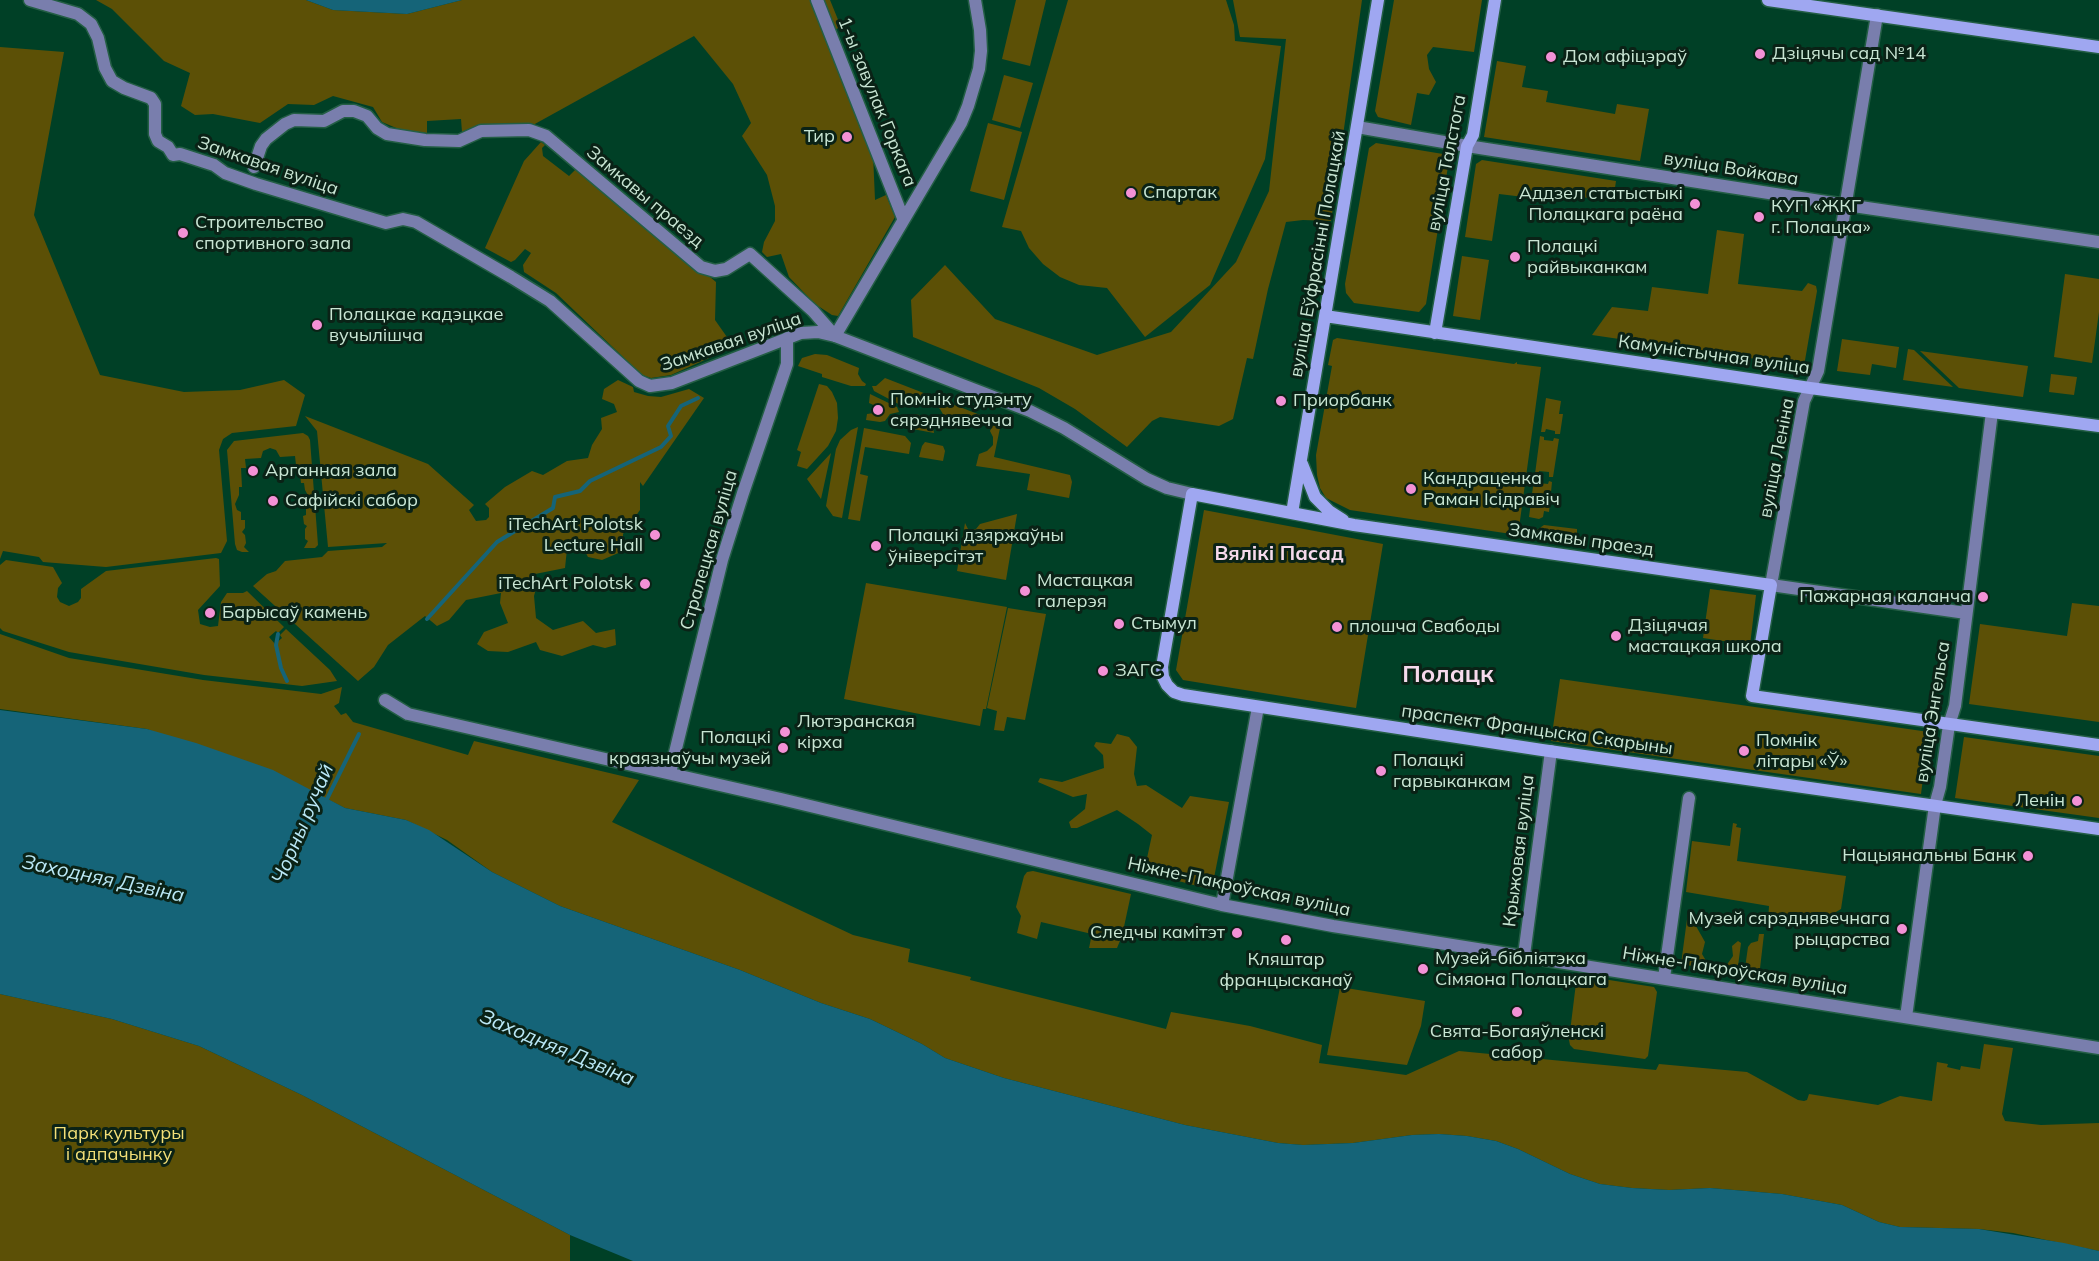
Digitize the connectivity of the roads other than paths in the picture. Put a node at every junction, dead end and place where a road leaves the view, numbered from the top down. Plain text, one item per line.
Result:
1 (30, 0) edge
2 (817, 0) edge
3 (975, 0) edge
4 (1378, 0) edge
5 (1495, 0) edge
6 (1768, 0) edge
7 (1877, 15) junction
8 (2099, 47) edge
9 (1358, 127) junction
10 (1467, 146) junction
11 (254, 166) dead end
12 (1844, 205) junction
13 (903, 218) junction
14 (2099, 242) edge
15 (1325, 316) junction
16 (1435, 333) junction
17 (835, 336) junction
18 (787, 338) junction
19 (1810, 387) junction
20 (1992, 412) junction
21 (2099, 426) edge
22 (1301, 460) junction
23 (1192, 494) junction
24 (1292, 513) junction
25 (1349, 524) junction
26 (1771, 585) junction
27 (1966, 613) junction
28 (385, 700) dead end
29 (1258, 707) junction
30 (1949, 725) junction
31 (2099, 745) edge
32 (1551, 751) junction
33 (670, 773) junction
34 (1689, 798) dead end
35 (1935, 806) junction
36 (2099, 829) edge
37 (1222, 905) junction
38 (1524, 956) junction
39 (1664, 978) junction
40 (1906, 1017) junction
41 (2099, 1048) edge

1 - 18 street, Замкавая вуліца
2 - 13 street, 1-ы завулак Горкага
3 - 13 street
4 - 9 street, вуліца Еўфрасінні Полацкай
5 - 10 street, вуліца Талстога
6 - 7 street
7 - 8 street
7 - 12 street, вуліца Леніна
9 - 10 street, вуліца Войкава
9 - 15 street, вуліца Еўфрасінні Полацкай
10 - 12 street, вуліца Войкава
10 - 16 street, вуліца Талстога
11 - 17 street, Замкавы праезд
12 - 14 street, вуліца Войкава
12 - 19 street, вуліца Леніна
13 - 17 street
15 - 16 street, Камуністычная вуліца
15 - 22 street, вуліца Еўфрасінні Полацкай
16 - 19 street, Камуністычная вуліца
17 - 18 street, Замкавая вуліца
17 - 23 street, Замкавая вуліца
18 - 33 street, Стралецкая вуліца
19 - 20 street, Камуністычная вуліца
19 - 26 street, вуліца Леніна
20 - 21 street, Камуністычная вуліца
20 - 27 street, вуліца Энгельса
22 - 24 street, вуліца Еўфрасінні Полацкай
22 - 25 street
23 - 24 street, Замкавы праезд
23 - 29 street, праспект Францыска Скарыны
24 - 25 street, Замкавы праезд
25 - 26 street, Замкавы праезд
26 - 27 street, Замкавы праезд
26 - 30 street, вуліца Леніна
27 - 30 street, вуліца Энгельса
28 - 33 street, Ніжне-Пакроўская вуліца
29 - 32 street, праспект Францыска Скарыны
29 - 37 street
30 - 31 street
30 - 35 street, вуліца Энгельса
32 - 35 street, праспект Францыска Скарыны
32 - 38 street, Крыжовая вуліца
33 - 37 street, Ніжне-Пакроўская вуліца
34 - 39 street
35 - 36 street, праспект Францыска Скарыны
35 - 40 street, вуліца Энгельса
37 - 38 street, Ніжне-Пакроўская вуліца
38 - 39 street, Ніжне-Пакроўская вуліца
39 - 40 street, Ніжне-Пакроўская вуліца
40 - 41 street, Ніжне-Пакроўская вуліца

